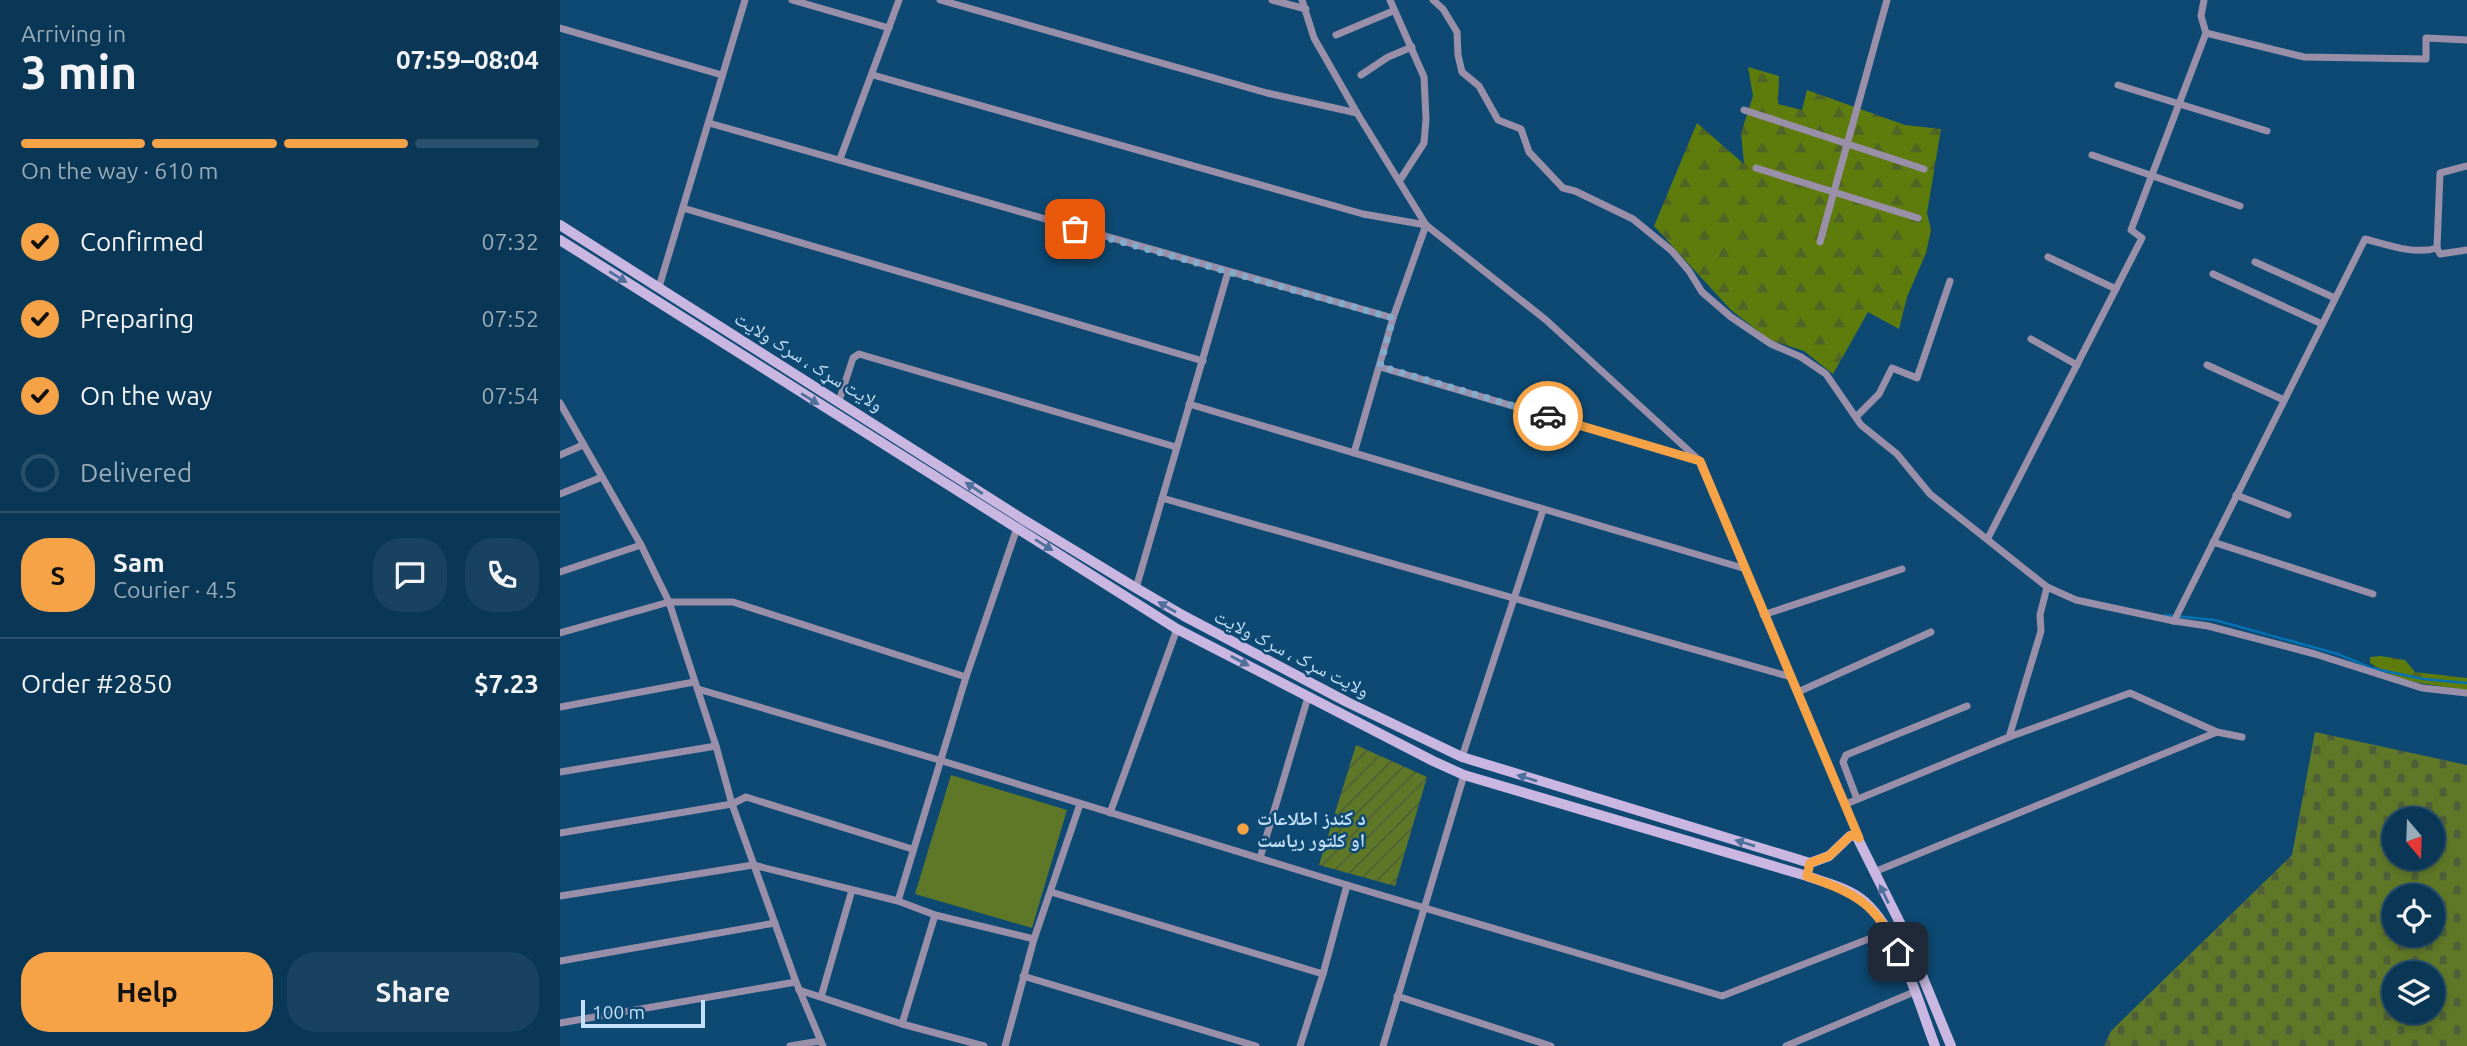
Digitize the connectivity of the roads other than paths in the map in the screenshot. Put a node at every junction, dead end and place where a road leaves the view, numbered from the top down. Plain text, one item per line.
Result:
1 (745, 0) edge
2 (792, 0) edge
3 (899, 0) edge
4 (940, 0) edge
5 (1272, 0) edge
6 (1302, 0) edge
7 (1390, 0) edge
8 (1433, 0) edge
9 (1887, 0) edge
10 (2204, 0) edge
11 (1306, 9) junction
12 (1393, 11) junction
13 (560, 28) edge
14 (889, 28) junction
15 (2206, 33) junction
16 (1336, 35) dead end
17 (2467, 40) edge
18 (1412, 47) junction
19 (722, 75) junction
20 (873, 75) junction
21 (1360, 75) dead end
22 (2118, 86) dead end
23 (2179, 104) junction
24 (1744, 110) dead end
25 (1357, 113) junction
26 (709, 123) junction
27 (2267, 131) dead end
28 (1847, 144) junction
29 (2092, 155) dead end
30 (841, 159) junction
31 (2467, 166) edge
32 (1756, 168) dead end
33 (1924, 169) dead end
34 (2153, 175) junction
35 (1400, 180) junction
36 (1834, 192) junction
37 (2240, 206) dead end
38 (683, 208) junction
39 (1918, 218) dead end
40 (560, 225) edge
41 (1426, 225) junction
42 (560, 240) edge
43 (1820, 242) dead end
44 (2437, 248) junction
45 (2467, 250) edge
46 (2048, 257) dead end
47 (2255, 262) dead end
48 (1228, 272) junction
49 (2213, 274) dead end
50 (1950, 281) dead end
51 (659, 287) junction
52 (2116, 289) junction
53 (2335, 298) junction
54 (1393, 318) junction
55 (2322, 324) junction
56 (2031, 339) dead end
57 (1203, 361) junction
58 (2077, 365) junction
59 (2207, 365) dead end
60 (1380, 366) junction
61 (2284, 400) junction
62 (839, 401) junction
63 (560, 403) edge
64 (1189, 404) junction
65 (1857, 416) junction
66 (583, 445) junction
67 (1176, 447) junction
68 (1354, 453) junction
69 (560, 455) edge
70 (1700, 461) junction
71 (602, 477) junction
72 (560, 494) edge
73 (2236, 495) junction
74 (1162, 498) junction
75 (1543, 510) junction
76 (2288, 515) dead end
77 (1017, 528) junction
78 (1988, 538) junction
79 (2213, 542) junction
80 (641, 545) junction
81 (1746, 569) junction
82 (1902, 569) dead end
83 (560, 572) edge
84 (2047, 587) junction
85 (1136, 588) junction
86 (2373, 594) dead end
87 (1513, 600) junction
88 (669, 602) junction
89 (1763, 615) junction
90 (2174, 621) junction
91 (1177, 629) junction
92 (1931, 632) dead end
93 (560, 633) edge
94 (966, 677) junction
95 (1791, 677) junction
96 (696, 685) junction
97 (1798, 692) junction
98 (2467, 694) edge
99 (1308, 697) junction
100 (1967, 706) dead end
101 (560, 707) edge
102 (2217, 732) junction
103 (2009, 737) junction
104 (2242, 737) dead end
105 (716, 746) junction
106 (1462, 757) junction
107 (939, 760) junction
108 (560, 772) edge
109 (1464, 775) junction
110 (1857, 799) junction
111 (732, 804) junction
112 (1080, 804) junction
113 (1846, 804) junction
114 (1110, 813) junction
115 (560, 833) edge
116 (1859, 838) junction
117 (912, 849) junction
118 (1260, 858) junction
119 (1810, 863) junction
120 (753, 865) junction
121 (1874, 873) junction
122 (1807, 876) junction
123 (1347, 885) junction
124 (852, 890) junction
125 (1051, 892) junction
126 (560, 896) edge
127 (898, 901) junction
128 (1426, 908) junction
129 (935, 915) junction
130 (775, 923) junction
131 (1889, 931) junction
132 (1034, 939) junction
133 (560, 961) edge
134 (1323, 974) junction
135 (1023, 976) junction
136 (796, 982) junction
137 (799, 990) junction
138 (1914, 992) junction
139 (1397, 996) junction
140 (821, 997) junction
141 (560, 1023) edge
142 (902, 1024) junction
143 (822, 1043) edge
144 (790, 1046) edge
145 (984, 1046) edge
146 (1005, 1046) edge
147 (1256, 1046) edge
148 (1300, 1046) edge
149 (1383, 1046) edge
150 (1551, 1046) edge
151 (1786, 1046) edge
152 (1936, 1046) edge
153 (1951, 1046) edge

1 - 19 street
2 - 14 street
3 - 14 street
4 - 25 street
5 - 11 street
6 - 11 street
7 - 12 street
8 - 65 street
9 - 28 street
10 - 15 street
11 - 25 street
12 - 16 street
12 - 18 street
13 - 19 street
14 - 20 street
15 - 17 street
15 - 23 street
18 - 21 street
18 - 35 street
19 - 26 street
20 - 30 street
20 - 41 street
22 - 23 street
23 - 27 street
23 - 34 street
24 - 28 street
25 - 35 street
26 - 30 street
26 - 38 street
28 - 33 street
28 - 36 street
29 - 34 street
30 - 48 street
31 - 44 street
32 - 36 street
34 - 37 street
34 - 52 street
35 - 41 street
36 - 39 street
36 - 43 street
38 - 51 street
38 - 57 street
40 - 51 main road, ولایت سړک ، سرک ولایت
41 - 54 street
41 - 70 street
42 -> 77 main road, ولایت سړک ، سرک ولایت
44 - 45 street
44 - 53 street
46 - 52 street
47 - 53 street
48 - 54 street
48 - 57 street
49 - 55 street
50 - 65 street
51 - 62 main road, ولایت سړک ، سرک ولایت
52 - 58 street
53 - 55 street
54 - 60 street
55 - 61 street
56 - 58 street
57 - 64 street
58 - 78 street
59 - 61 street
60 - 68 street
60 - 70 street
61 - 73 street
62 - 67 street
85 -> 62 main road, ولایت سړک ، سرک ولایت
63 - 66 street
64 - 67 street
64 - 68 street
65 - 78 street
66 - 69 street
66 - 71 street
67 - 74 street
68 - 75 street
70 - 81 street
71 - 72 street
71 - 80 street
73 - 76 street
73 - 79 street
74 - 85 street
74 - 87 street
75 - 81 street
75 - 87 street
77 -> 91 main road, ولایت سړک ، سرک ولایت
77 - 94 street
78 - 84 street
79 - 86 street
79 - 90 street
80 - 83 street
80 - 88 street
81 - 89 street
82 - 89 street
84 - 90 street
84 - 103 street
106 -> 85 main road, ولایت سړک ، سرک ولایت
87 - 95 street
87 - 106 street
88 - 93 street
88 - 94 street
88 - 96 street
89 - 95 street
90 - 98 street
91 -> 99 main road, ولایت سړک ، سرک ولایت
91 - 114 street
92 - 97 street
94 - 107 street
95 - 97 street
96 - 101 street
96 - 105 street
96 - 107 street
97 - 113 street
99 - 109 main road, ولایت سړک ، سرک ولایت
99 - 118 street
100 - 110 street
102 - 103 street
102 - 104 street
102 - 121 street
103 - 110 street
105 - 108 street
105 - 111 street
119 -> 106 main road, ولایت سړک ، سرک ولایت
107 - 112 street
107 - 117 street
109 - 122 main road, ولایت سړک ، سرک ولایت
109 - 128 street
110 - 113 street
111 - 115 street
111 - 117 street
111 - 120 street
112 - 114 street
112 - 125 street
113 - 116 street
114 - 118 street
116 - 119 main road
116 - 121 main road
117 - 127 street
118 - 123 street
119 - 122 main road
120 - 124 street
120 - 126 street
120 - 130 street
153 -> 121 main road
122 - 131 main road, ولایت سړک ، سرک ولایت
123 - 128 street
123 - 134 street
124 - 127 street
124 - 140 street
125 - 132 street
125 - 134 street
127 - 129 street
128 - 131 street
128 - 139 street
129 - 132 street
129 - 142 street
130 - 133 street
130 - 136 street
131 - 138 main road, ولایت سړک ، سرک ولایت
132 - 135 street
134 - 148 street
135 - 146 street
135 - 147 street
136 - 137 street
136 - 141 street
137 - 140 street
137 - 143 street
138 - 151 street
138 - 152 main road, ولایت سړک ، سرک ولایت
139 - 149 street
139 - 150 street
140 - 142 street
142 - 145 street
143 - 144 street

